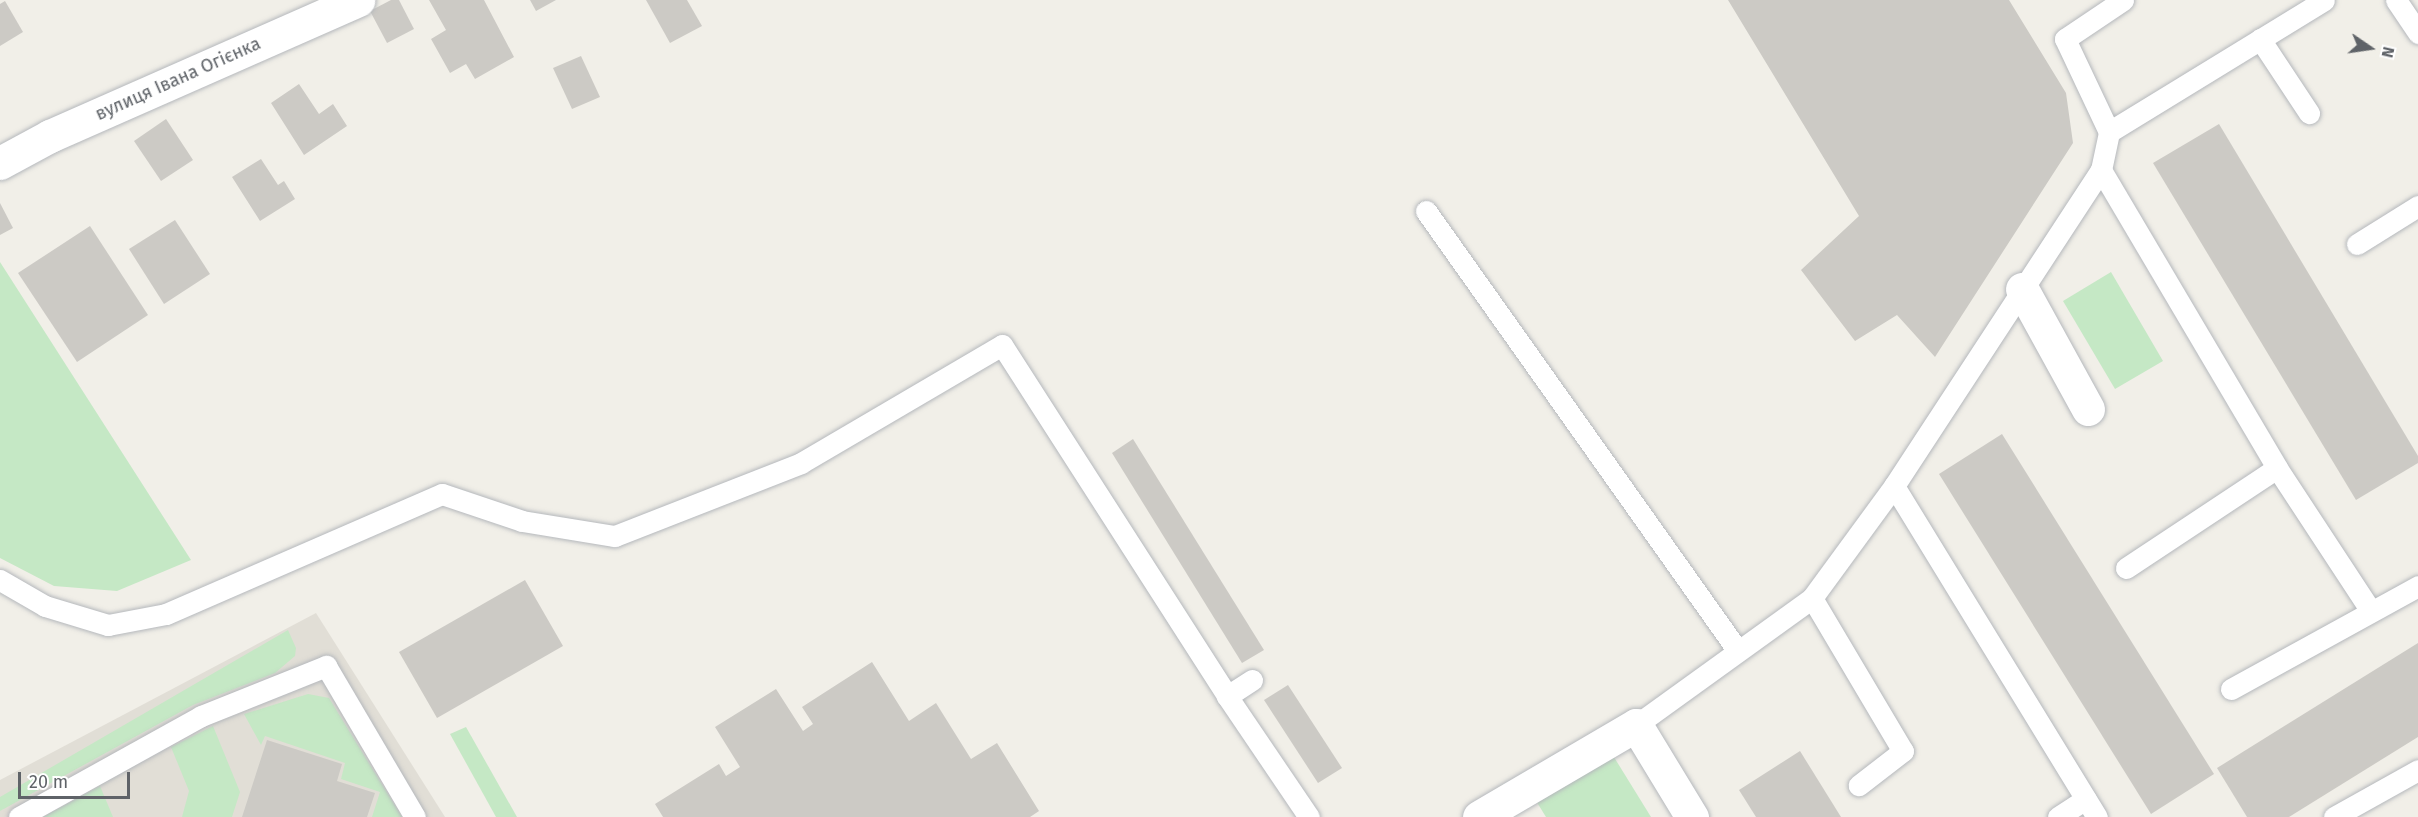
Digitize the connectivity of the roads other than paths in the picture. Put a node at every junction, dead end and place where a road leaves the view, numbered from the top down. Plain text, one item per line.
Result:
1 (358, 0) edge
2 (2122, 0) edge
3 (2324, 0) edge
4 (2396, 0) edge
5 (2418, 33) edge
6 (2260, 39) junction
7 (2309, 113) dead end
8 (2109, 132) junction
9 (0, 163) edge
10 (2101, 170) junction
11 (2418, 206) edge
12 (1426, 211) dead end
13 (2357, 244) dead end
14 (2022, 289) junction
15 (2088, 409) dead end
16 (2277, 468) junction
17 (1894, 486) junction
18 (2126, 568) dead end
19 (0, 580) edge
20 (2418, 586) edge
21 (1812, 598) junction
22 (2372, 611) junction
23 (1738, 651) junction
24 (1252, 680) dead end
25 (2231, 689) dead end
26 (1227, 696) junction
27 (1636, 725) junction
28 (2418, 770) edge
29 (1859, 785) dead end
30 (2091, 808) edge
31 (1492, 814) edge
32 (19, 817) edge
33 (415, 817) edge
34 (1309, 817) edge
35 (1692, 817) edge
36 (2058, 817) edge
37 (2334, 817) edge

1 - 9 street, вулиця Івана Огієнка
2 - 8 lane
3 - 6 lane
4 - 5 lane
6 - 7 lane
6 - 8 lane
8 - 10 lane
10 - 14 lane
10 - 16 lane
11 - 13 lane
12 - 23 lane
14 - 15 street
14 - 17 lane
16 - 18 lane
16 - 22 lane
17 - 21 lane
17 - 30 lane
19 - 26 lane
20 - 22 lane
21 - 23 lane
21 - 29 lane
22 - 25 lane
23 - 27 lane
24 - 26 lane
26 - 34 lane
27 - 31 street
27 - 35 street
28 - 37 lane
30 - 36 lane
32 - 33 lane

